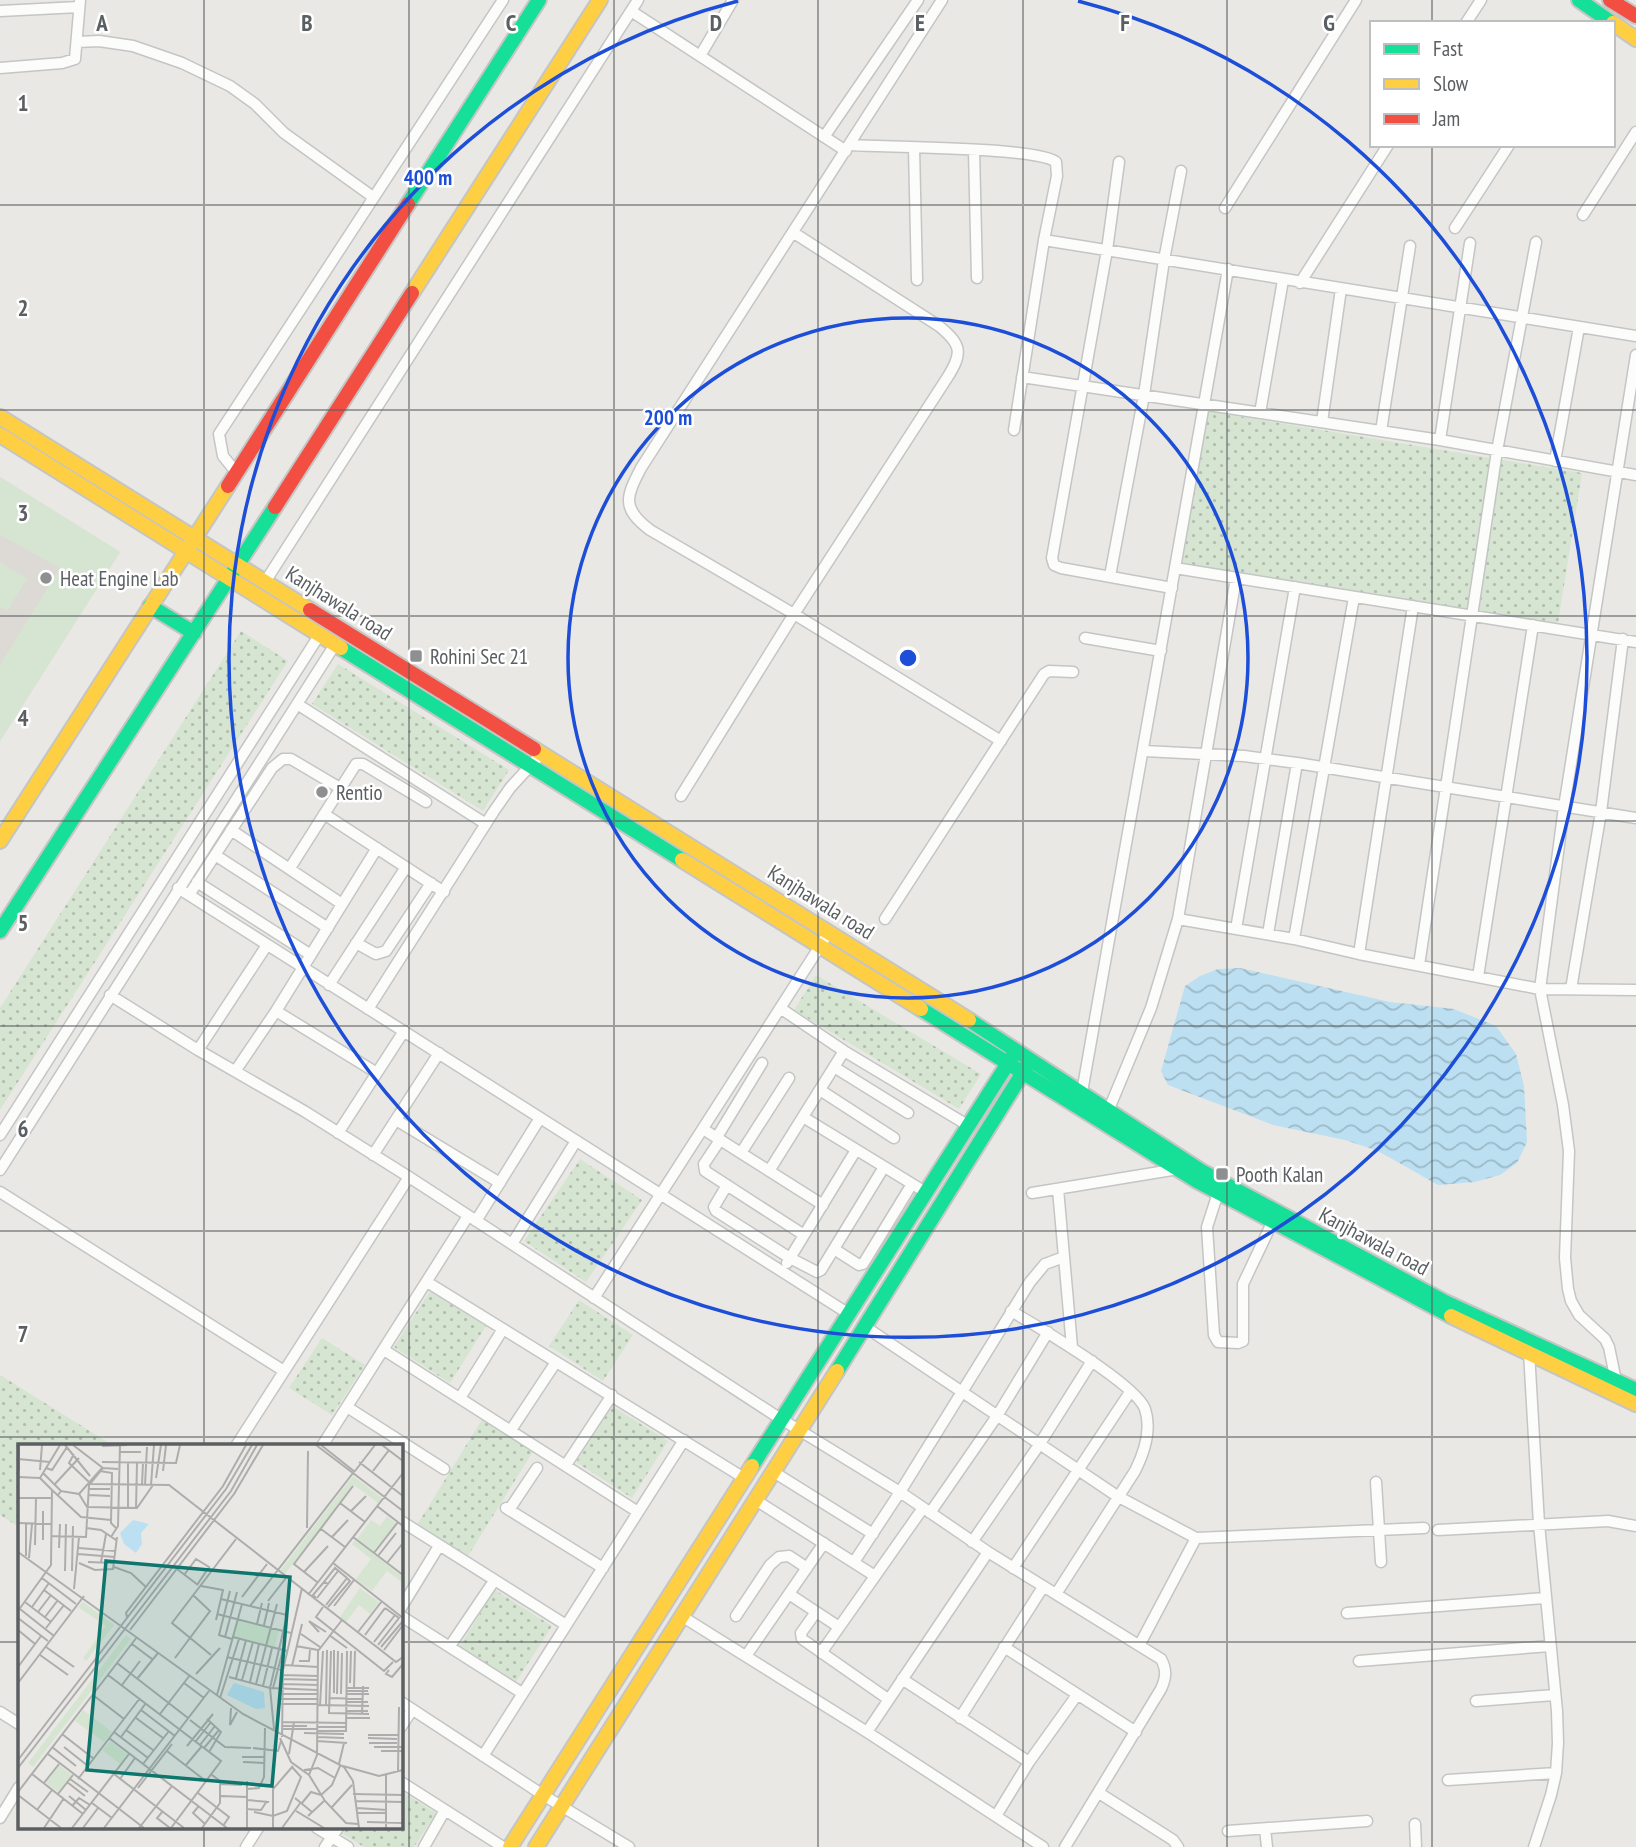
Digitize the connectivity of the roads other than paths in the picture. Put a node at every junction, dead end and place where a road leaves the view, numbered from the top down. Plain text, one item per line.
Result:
1 (503, 0) edge
2 (539, 0) edge
3 (600, 0) edge
4 (638, 0) edge
5 (733, 0) edge
6 (918, 0) edge
7 (942, 0) edge
8 (1356, 0) edge
9 (1481, 0) edge
10 (1579, 0) edge
11 (1610, 0) edge
12 (80, 3) edge
13 (0, 11) edge
14 (631, 11) junction
15 (1636, 16) edge
16 (1594, 18) edge
17 (1467, 21) edge
18 (1615, 24) edge
19 (1636, 39) edge
20 (77, 42) junction
21 (700, 56) junction
22 (0, 68) edge
23 (1636, 132) edge
24 (824, 137) junction
25 (1387, 147) edge
26 (1508, 147) edge
27 (847, 148) junction
28 (914, 148) junction
29 (974, 150) junction
30 (1119, 162) dead end
31 (1181, 171) dead end
32 (373, 197) junction
33 (1224, 208) dead end
34 (1583, 215) dead end
35 (1455, 228) dead end
36 (794, 233) junction
37 (1044, 240) junction
38 (1536, 242) dead end
39 (1470, 243) dead end
40 (1410, 246) dead end
41 (1107, 250) junction
42 (1164, 260) junction
43 (1228, 269) junction
44 (977, 278) dead end
45 (917, 280) dead end
46 (1283, 280) junction
47 (1300, 283) junction
48 (1341, 289) junction
49 (1402, 299) junction
50 (1461, 308) junction
51 (1521, 317) junction
52 (1579, 327) junction
53 (1636, 336) edge
54 (1636, 355) edge
55 (1022, 377) junction
56 (1084, 386) junction
57 (1144, 395) junction
58 (1204, 404) junction
59 (1260, 413) junction
60 (0, 417) edge
61 (1321, 422) junction
62 (1014, 430) dead end
63 (1381, 431) junction
64 (0, 435) edge
65 (1440, 440) junction
66 (1497, 451) junction
67 (1555, 461) junction
68 (236, 472) junction
69 (1618, 472) junction
70 (1636, 475) edge
71 (190, 544) junction
72 (1175, 568) junction
73 (234, 571) junction
74 (1110, 576) junction
75 (1236, 578) junction
76 (265, 582) junction
77 (1295, 587) junction
78 (1172, 588) junction
79 (1354, 597) junction
80 (150, 606) junction
81 (1413, 606) junction
82 (794, 614) junction
83 (1472, 615) junction
84 (1533, 625) junction
85 (194, 633) junction
86 (320, 634) junction
87 (1592, 635) junction
88 (1085, 638) dead end
89 (1623, 639) junction
90 (1636, 642) edge
91 (335, 643) junction
92 (1160, 651) junction
93 (1073, 672) dead end
94 (297, 704) junction
95 (1001, 741) junction
96 (1144, 751) junction
97 (541, 753) junction
98 (1204, 755) junction
99 (1265, 758) junction
100 (1297, 763) junction
101 (531, 765) junction
102 (1325, 768) junction
103 (1386, 779) junction
104 (340, 788) junction
105 (1446, 788) junction
106 (681, 796) dead end
107 (1506, 798) junction
108 (426, 802) dead end
109 (1564, 807) junction
110 (1601, 812) junction
111 (324, 814) junction
112 (1636, 818) edge
113 (486, 824) junction
114 (232, 830) junction
115 (0, 841) edge
116 (377, 848) junction
117 (215, 855) junction
118 (406, 867) junction
119 (290, 868) junction
120 (197, 882) junction
121 (431, 883) junction
122 (178, 888) junction
123 (444, 891) junction
124 (189, 895) junction
125 (342, 904) junction
126 (885, 919) dead end
127 (1178, 919) junction
128 (328, 928) junction
129 (1236, 929) junction
130 (0, 932) edge
131 (829, 932) junction
132 (1268, 934) junction
133 (1294, 939) junction
134 (356, 943) junction
135 (267, 945) junction
136 (821, 946) junction
137 (1359, 954) junction
138 (311, 955) junction
139 (1419, 965) junction
140 (303, 968) junction
141 (1478, 977) junction
142 (329, 985) junction
143 (1540, 989) junction
144 (1571, 989) junction
145 (1636, 990) edge
146 (110, 995) junction
147 (368, 1009) junction
148 (780, 1009) junction
149 (276, 1011) junction
150 (404, 1031) junction
151 (198, 1050) junction
152 (1017, 1050) junction
153 (844, 1051) junction
154 (439, 1053) junction
155 (1031, 1059) junction
156 (762, 1063) dead end
157 (1009, 1063) junction
158 (834, 1067) junction
159 (236, 1070) junction
160 (377, 1073) junction
161 (1023, 1073) junction
162 (789, 1078) dead end
163 (820, 1090) junction
164 (1082, 1092) junction
165 (1109, 1109) junction
166 (908, 1113) dead end
167 (803, 1117) junction
168 (540, 1118) junction
169 (396, 1120) junction
170 (969, 1126) junction
171 (703, 1129) junction
172 (338, 1133) junction
173 (0, 1135) edge
174 (719, 1138) junction
175 (894, 1138) dead end
176 (576, 1141) junction
177 (856, 1150) junction
178 (741, 1153) junction
179 (373, 1155) junction
180 (884, 1167) junction
181 (1178, 1169) junction
182 (0, 1170) edge
183 (769, 1171) junction
184 (409, 1177) junction
185 (499, 1183) junction
186 (912, 1184) junction
187 (727, 1185) junction
188 (1058, 1189) junction
189 (0, 1192) edge
190 (1218, 1192) junction
191 (927, 1193) junction
192 (1032, 1193) dead end
193 (661, 1194) junction
194 (822, 1205) junction
195 (472, 1218) junction
196 (1272, 1223) junction
197 (804, 1235) junction
198 (512, 1244) junction
199 (834, 1249) junction
200 (1063, 1257) junction
201 (790, 1258) junction
202 (781, 1271) junction
203 (427, 1282) junction
204 (594, 1298) junction
205 (1011, 1311) junction
206 (849, 1314) junction
207 (864, 1326) junction
208 (503, 1329) junction
209 (1048, 1332) junction
210 (1072, 1347) junction
211 (1529, 1348) junction
212 (384, 1350) junction
213 (556, 1362) junction
214 (1092, 1362) junction
215 (284, 1371) junction
216 (1616, 1381) junction
217 (1636, 1390) edge
218 (960, 1392) junction
219 (1130, 1392) junction
220 (612, 1395) junction
221 (460, 1398) junction
222 (1636, 1404) edge
223 (347, 1407) junction
224 (996, 1416) junction
225 (782, 1419) junction
226 (511, 1430) junction
227 (800, 1430) junction
228 (684, 1440) junction
229 (237, 1444) edge
230 (323, 1444) edge
231 (1039, 1445) junction
232 (566, 1465) junction
233 (537, 1468) dead end
234 (444, 1469) dead end
235 (772, 1471) junction
236 (1079, 1471) junction
237 (744, 1478) junction
238 (1376, 1482) dead end
239 (900, 1492) junction
240 (1117, 1496) junction
241 (754, 1499) junction
242 (927, 1510) junction
243 (638, 1511) junction
244 (402, 1522) edge
245 (1539, 1524) junction
246 (1636, 1526) edge
247 (1424, 1528) dead end
248 (1378, 1530) junction
249 (1438, 1530) dead end
250 (873, 1534) junction
251 (1196, 1538) junction
252 (972, 1542) junction
253 (824, 1543) junction
254 (439, 1546) junction
255 (988, 1552) junction
256 (854, 1562) junction
257 (1381, 1562) dead end
258 (603, 1568) junction
259 (807, 1568) junction
260 (1013, 1568) junction
261 (875, 1576) junction
262 (494, 1581) junction
263 (1043, 1587) junction
264 (789, 1594) junction
265 (1056, 1594) junction
266 (1545, 1598) junction
267 (402, 1606) edge
268 (816, 1612) junction
269 (1347, 1614) dead end
270 (736, 1616) dead end
271 (402, 1617) edge
272 (683, 1617) junction
273 (566, 1625) junction
274 (839, 1627) junction
275 (1140, 1644) junction
276 (450, 1646) junction
277 (1550, 1646) junction
278 (1004, 1647) junction
279 (821, 1653) junction
280 (746, 1656) junction
281 (1359, 1661) dead end
282 (902, 1679) junction
283 (522, 1693) junction
284 (1077, 1695) junction
285 (1555, 1695) junction
286 (888, 1699) junction
287 (1476, 1701) dead end
288 (402, 1703) edge
289 (412, 1710) junction
290 (0, 1712) edge
291 (960, 1718) junction
292 (18, 1723) edge
293 (402, 1725) edge
294 (867, 1732) junction
295 (1136, 1732) junction
296 (482, 1756) junction
297 (1029, 1762) junction
298 (1556, 1773) junction
299 (1448, 1780) dead end
300 (402, 1783) edge
301 (18, 1788) edge
302 (1099, 1793) junction
303 (542, 1795) junction
304 (561, 1807) junction
305 (446, 1810) junction
306 (1, 1814) edge
307 (996, 1816) junction
308 (1367, 1821) dead end
309 (1415, 1824) dead end
310 (257, 1829) edge
311 (1265, 1829) junction
312 (1228, 1831) dead end
313 (335, 1832) edge
314 (622, 1845) edge
315 (246, 1847) edge
316 (325, 1847) edge
317 (348, 1847) edge
318 (424, 1847) edge
319 (503, 1847) edge
320 (510, 1847) edge
321 (536, 1847) edge
322 (1043, 1847) edge
323 (1065, 1847) edge
324 (1178, 1847) edge
325 (1267, 1847) edge
326 (1416, 1847) edge
327 (1534, 1847) edge

1 - 32 street
2 - 68 street
3 - 73 street
4 - 14 street
5 - 21 street
6 - 24 street
7 - 27 street
8 - 33 street
9 - 17 street
10 - 16 street
11 - 15 street
12 - 13 street
12 - 20 street
14 - 21 street
14 - 76 street
18 - 19 street
20 - 22 street
20 - 32 street
21 - 24 street
23 - 34 street
24 - 27 street
25 - 47 street
26 - 35 street
27 - 28 street
27 - 36 street
28 - 29 street
28 - 45 street
29 - 37 street
29 - 44 street
30 - 41 street
31 - 42 street
32 - 68 street
36 - 82 street
36 - 82 street
37 - 41 street
37 - 55 street
38 - 51 street
39 - 50 street
40 - 49 street
41 - 42 street
41 - 56 street
42 - 43 street
42 - 57 street
43 - 46 street
43 - 58 street
46 - 47 street
46 - 59 street
47 - 48 street
48 - 49 street
48 - 61 street
49 - 50 street
49 - 63 street
50 - 51 street
50 - 65 street
51 - 52 street
51 - 66 street
52 - 53 street
52 - 67 street
54 - 69 street
55 - 56 street
55 - 62 street
56 - 57 street
56 - 74 street
57 - 58 street
57 - 74 street
58 - 59 street
58 - 72 street
59 - 61 street
60 - 71 street, Kanjhawala road
61 - 63 street
63 - 65 street
64 - 71 street, Kanjhawala road
65 - 66 street
66 - 67 street
66 - 83 street
67 - 69 street
68 - 71 street
69 - 70 street
69 - 87 street
71 - 73 street, Kanjhawala road
71 - 80 street
72 - 75 street
72 - 78 street
73 - 76 street, Kanjhawala road
73 - 85 street
73 - 86 street, Kanjhawala road
74 - 78 street
75 - 77 street
75 - 98 street
76 - 97 street, Kanjhawala road
77 - 79 street
77 - 99 street
78 - 92 street
79 - 81 street
79 - 102 street
80 - 85 street
80 - 115 street
81 - 83 street
81 - 103 street
82 - 95 street
82 - 106 street
83 - 84 street
83 - 105 street
84 - 87 street
84 - 107 street
85 - 130 street
86 - 91 street, Kanjhawala road
86 - 173 street
87 - 89 street
87 - 109 street
88 - 92 street
89 - 90 street
89 - 110 street
91 - 94 street
91 - 101 street, Kanjhawala road
92 - 96 street
93 - 95 street
94 - 113 street
94 - 122 street
95 - 126 street
96 - 98 street
96 - 164 street
97 - 101 street
97 - 131 street, Kanjhawala road
98 - 99 street
98 - 127 street
99 - 100 street
99 - 129 street
100 - 102 street
100 - 132 street
101 - 113 street
101 - 136 street, Kanjhawala road
102 - 103 street
102 - 133 street
103 - 105 street
103 - 137 street
104 - 108 street
104 - 111 street
104 - 114 street
105 - 107 street
105 - 139 street
107 - 109 street
107 - 141 street
109 - 110 street
109 - 143 street
110 - 112 street
110 - 144 street
111 - 116 street
111 - 119 street
113 - 123 street
114 - 117 street
114 - 119 street
116 - 118 street
116 - 125 street
117 - 120 street
117 - 128 street
118 - 121 street
118 - 134 street
119 - 125 street
120 - 124 street
120 - 138 street
121 - 123 street
121 - 134 street
122 - 124 street
122 - 146 street
123 - 147 street
124 - 135 street
125 - 128 street
127 - 129 street
127 - 165 street
128 - 138 street
129 - 132 street
131 - 136 street
131 - 152 street, Kanjhawala road
132 - 133 street
133 - 137 street
134 - 142 street
135 - 140 street
135 - 151 street
136 - 148 street
136 - 157 street, Kanjhawala road
137 - 139 street
138 - 140 street
139 - 141 street
140 - 142 street
140 - 149 street
141 - 143 street
142 - 147 street
143 - 144 street
143 - 216 street
144 - 145 street
146 - 151 street
146 - 182 street
147 - 150 street
148 - 153 street
148 - 171 street
149 - 159 street
149 - 160 street
150 - 154 street
150 - 160 street
151 - 159 street
152 - 155 street, Kanjhawala road
152 - 157 street
153 - 158 street
153 - 170 street
154 - 168 street
154 - 169 street
155 - 161 street
155 - 164 street, Kanjhawala road
156 - 174 street
157 - 161 street, Kanjhawala road
157 - 170 street
158 - 163 street
158 - 166 street
159 - 172 street
160 - 172 street
161 - 181 street, Kanjhawala road
161 - 207 street
162 - 178 street
163 - 167 street
163 - 175 street
164 - 165 street, Kanjhawala road
165 - 211 street, Kanjhawala road
167 - 177 street
167 - 183 street
168 - 176 street
168 - 185 street
169 - 179 street
169 - 185 street
170 - 191 street
171 - 174 street
171 - 193 street
172 - 179 street
174 - 178 street
174 - 187 street
176 - 193 street
176 - 198 street
177 - 180 street
177 - 194 street
178 - 183 street
179 - 184 street
180 - 186 street
180 - 199 street
181 - 188 street
181 - 190 street, Kanjhawala road
183 - 194 street
184 - 195 street
184 - 215 street
185 - 195 street
186 - 191 street
186 - 199 street
187 - 197 street
187 - 201 street
188 - 192 street
188 - 200 street
189 - 215 street
190 - 196 street, Kanjhawala road
190 - 196 street
191 - 206 street
193 - 202 street
193 - 204 street
194 - 197 street
195 - 198 street
195 - 203 street
196 - 211 street, Kanjhawala road
197 - 201 street
198 - 204 street
199 - 201 street
200 - 205 street
200 - 210 street
201 - 202 street
202 - 206 street
203 - 208 street
203 - 212 street
204 - 225 street
205 - 209 street
205 - 218 street
206 - 225 street
207 - 218 street
207 - 227 street
208 - 213 street
208 - 221 street
209 - 210 street
209 - 224 street
210 - 214 street
211 - 216 street, Kanjhawala road
211 - 222 street, Kanjhawala road
211 - 245 street
212 - 221 street
212 - 223 street
213 - 220 street
213 - 226 street
214 - 219 street
214 - 231 street
215 - 229 street
216 - 217 street, Kanjhawala road
218 - 224 street
218 - 239 street
219 - 236 street
219 - 240 street
220 - 228 street
220 - 232 street
221 - 226 street
223 - 230 street
223 - 234 street
224 - 231 street
224 - 242 street
225 - 227 street
225 - 237 street
226 - 232 street
227 - 235 street
227 - 239 street
228 - 237 street
228 - 243 street
231 - 236 street
231 - 252 street
232 - 243 street
233 - 258 street
235 - 241 street
235 - 250 street
236 - 240 street
236 - 260 street
237 - 303 street
238 - 248 street
239 - 242 street
239 - 250 street
240 - 251 street
240 - 265 street
241 - 253 street
241 - 272 street
242 - 252 street
242 - 261 street
243 - 258 street
244 - 254 street
245 - 246 street
245 - 249 street
245 - 266 street
247 - 248 street
248 - 251 street
248 - 257 street
250 - 256 street
251 - 275 street
252 - 255 street
253 - 256 street
253 - 259 street
254 - 262 street
254 - 267 street
255 - 260 street
255 - 282 street
256 - 261 street
258 - 273 street
259 - 264 street
259 - 270 street
260 - 263 street
261 - 274 street
262 - 273 street
262 - 276 street
263 - 265 street
263 - 278 street
264 - 268 street
264 - 280 street
265 - 275 street
266 - 269 street
266 - 277 street
268 - 274 street
268 - 279 street
271 - 276 street
272 - 280 street
272 - 304 street
273 - 283 street
274 - 279 street
275 - 295 street
276 - 283 street
277 - 281 street
277 - 285 street
278 - 284 street
278 - 291 street
279 - 286 street
280 - 294 street
282 - 286 street
282 - 291 street
283 - 296 street
284 - 295 street
284 - 297 street
285 - 287 street
285 - 298 street
286 - 294 street
288 - 289 street
289 - 293 street
289 - 296 street
290 - 292 street
291 - 297 street
294 - 307 street
295 - 302 street
296 - 303 street
297 - 307 street
298 - 299 street
298 - 327 street
300 - 305 street
301 - 306 street
302 - 323 street
302 - 324 street
303 - 304 street
303 - 320 street
304 - 314 street
304 - 321 street
305 - 318 street
305 - 319 street
307 - 322 street
308 - 311 street
309 - 326 street
310 - 315 street
311 - 312 street
311 - 325 street
313 - 316 street
313 - 317 street

